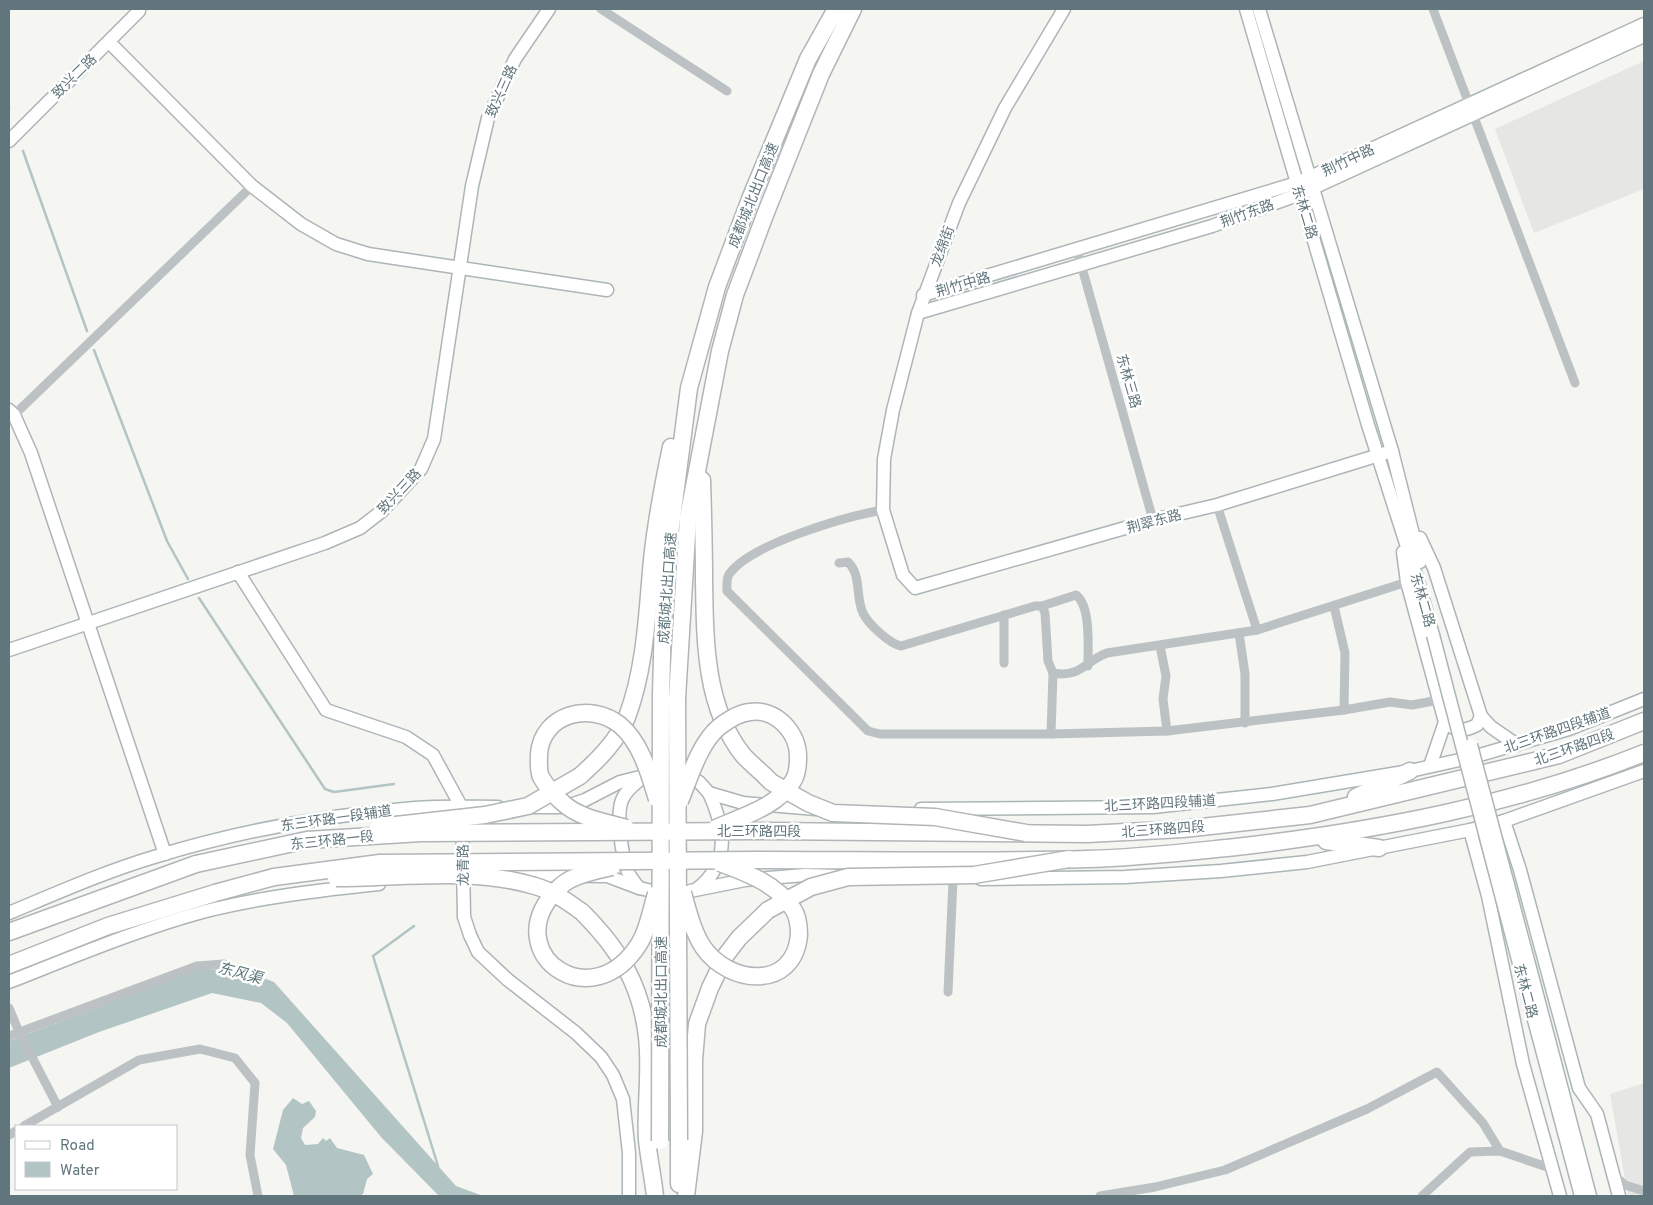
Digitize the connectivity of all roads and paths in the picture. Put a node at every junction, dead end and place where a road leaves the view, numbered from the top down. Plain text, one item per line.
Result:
1 (549, 9) edge
2 (601, 9) edge
3 (836, 9) edge
4 (853, 9) edge
5 (1064, 9) edge
6 (1246, 9) edge
7 (1259, 9) edge
8 (1433, 9) edge
9 (139, 12) dead end
10 (1644, 24) edge
11 (1644, 36) edge
12 (109, 42) junction
13 (727, 91) dead end
14 (1472, 109) junction
15 (9, 141) edge
16 (1311, 183) junction
17 (252, 186) junction
18 (1298, 189) junction
19 (1077, 250) junction
20 (1081, 263) junction
21 (460, 268) junction
22 (607, 290) dead end
23 (923, 295) junction
24 (918, 313) junction
25 (1575, 383) dead end
26 (690, 388) junction
27 (11, 413) edge
28 (702, 442) junction
29 (1392, 452) junction
30 (1378, 456) junction
31 (1217, 505) junction
32 (883, 510) junction
33 (1403, 516) junction
34 (1153, 520) junction
35 (839, 563) dead end
36 (238, 572) junction
37 (1407, 582) junction
38 (915, 588) joint
39 (1042, 606) junction
40 (1334, 606) junction
41 (1004, 615) junction
42 (87, 623) junction
43 (1257, 630) junction
44 (1239, 633) junction
45 (1160, 646) junction
46 (9, 650) edge
47 (1004, 663) dead end
48 (1088, 666) junction
49 (1054, 673) junction
50 (669, 696) junction
51 (1644, 699) edge
52 (1439, 700) junction
53 (1344, 710) junction
54 (1481, 716) junction
55 (1644, 721) edge
56 (1446, 722) junction
57 (1245, 723) junction
58 (1166, 731) junction
59 (1051, 734) junction
60 (1517, 745) junction
61 (1644, 753) edge
62 (1430, 766) junction
63 (1410, 770) junction
64 (1644, 771) edge
65 (644, 776) junction
66 (671, 776) joint
67 (709, 793) junction
68 (462, 808) junction
69 (677, 808) junction
70 (1330, 810) junction
71 (661, 812) junction
72 (1504, 821) junction
73 (1470, 830) junction
74 (668, 832) joint
75 (708, 832) junction
76 (640, 833) junction
77 (1026, 833) junction
78 (307, 840) junction
79 (1271, 843) junction
80 (1379, 848) junction
81 (165, 854) junction
82 (1069, 859) junction
83 (641, 860) junction
84 (667, 860) joint
85 (710, 860) junction
86 (463, 874) junction
87 (274, 877) junction
88 (669, 877) junction
89 (953, 880) junction
90 (639, 888) junction
91 (695, 891) junction
92 (9, 913) edge
93 (108, 926) junction
94 (9, 930) edge
95 (224, 964) dead end
96 (9, 965) edge
97 (1526, 969) junction
98 (9, 974) edge
99 (9, 982) edge
100 (948, 992) dead end
101 (9, 1008) edge
102 (19, 1032) junction
103 (9, 1036) edge
104 (58, 1107) junction
105 (26, 1125) edge
106 (1500, 1151) junction
107 (1553, 1169) junction
108 (1613, 1175) junction
109 (1644, 1191) edge
110 (258, 1196) edge
111 (628, 1196) edge
112 (655, 1196) edge
113 (660, 1196) edge
114 (678, 1196) edge
115 (686, 1196) edge
116 (1100, 1196) edge
117 (1422, 1196) edge
118 (1560, 1196) edge
119 (1581, 1196) edge
120 (1590, 1196) edge
121 (1619, 1196) edge

1 - 21 main road, 致兴三路
2 - 13 street
3 - 26 highway, 成都城北出口高速
4 - 28 highway, 成都城北出口高速
5 - 23 main road, 龙绵街
6 - 18 main road, 东林二路
7 - 16 main road, 东林二路
8 - 14 street
9 - 12 main road, 致兴二路
10 - 14 main road
11 - 14 main road, 荆竹东路
12 - 15 main road, 致兴二路
12 - 17 main road
14 - 16 main road, 荆竹东路
14 - 25 street
16 - 18 main road, 荆竹东路
16 - 29 main road, 东林二路
17 - 21 main road
17 - 27 street
18 - 19 main road, 荆竹中路
18 - 20 main road, 荆竹东路
18 - 30 main road, 东林二路
19 - 20 street, 东林三路
19 - 23 main road, 荆竹中路
20 - 24 main road, 荆竹东路
20 - 34 street, 东林三路
21 - 22 main road
21 - 36 main road, 致兴三路
23 - 24 main road, 龙绵街
24 - 32 main road, 龙绵街
26 - 50 highway, 成都城北出口高速
26 - 78 highway, bridge
27 - 42 main road
28 - 50 highway, 成都城北出口高速
28 - 77 highway, bridge
29 - 30 main road, 荆翠东路
29 - 33 main road, 东林二路
30 - 31 main road, 荆翠东路
30 - 33 main road, 东林二路
31 - 34 main road, 荆翠东路
31 - 43 street
32 - 38 main road, 龙绵街
32 - 59 street
33 - 37 main road
33 - 54 main road
33 - 97 main road, 东林二路, bridge
34 - 38 main road, 荆翠东路
35 - 41 street
36 - 42 main road, 致兴三路
36 - 68 main road, 龙青路
37 - 40 street
37 - 52 main road
39 - 41 street
39 - 48 street
39 - 49 street
40 - 43 street
40 - 53 street
41 - 47 street
42 - 46 main road, 致兴三路
42 - 81 main road
43 - 44 street
44 - 45 street
44 - 57 street
45 - 48 street
45 - 58 street
48 - 49 street
49 - 59 street
50 - 69 highway, 成都城北出口高速, bridge
50 - 71 highway, 成都城北出口高速, bridge
51 - 60 main road, 北三环路四段辅道
52 - 53 street
52 - 56 main road
53 - 57 street
54 - 56 main road
54 - 60 main road
55 - 70 highway, 北三环路四段
56 - 62 main road
57 - 58 street
58 - 59 street
60 - 62 main road, 北三环路四段辅道
61 - 79 highway, 北三环路四段
62 - 63 main road, 北三环路四段辅道
63 - 67 main road, 北三环路四段辅道
63 - 70 highway
64 - 72 main road
65 - 66 main road, 东三环路一段辅道
65 - 68 main road, 东三环路一段辅道
65 - 90 main road
66 - 67 main road, 北三环路四段辅道
67 - 91 main road
68 - 81 main road, 东三环路一段辅道
68 - 86 main road, 龙青路
69 - 75 highway, bridge
69 - 88 highway, 成都城北出口高速, bridge
70 - 77 highway, 北三环路四段
71 - 76 highway, bridge
71 - 88 highway, 成都城北出口高速, bridge
72 - 73 main road
72 - 108 main road
73 - 80 main road
73 - 107 main road
74 - 75 highway, 北三环路四段, bridge
74 - 76 highway, 东三环路一段, bridge
75 - 77 highway, 北三环路四段, bridge
76 - 78 highway, 东三环路一段, bridge
78 - 94 highway, 东三环路一段, bridge
79 - 80 highway
79 - 82 highway, 北三环路四段
80 - 89 main road
81 - 92 main road, 东三环路一段辅道
82 - 85 highway, 北三环路四段, bridge
82 - 115 highway, bridge
83 - 84 highway, 东三环路一段, bridge
83 - 87 highway, 东三环路一段, bridge
83 - 88 highway, bridge
84 - 85 highway, 北三环路四段, bridge
85 - 88 highway, bridge
86 - 90 main road
86 - 99 main road
86 - 111 main road, 龙青路
87 - 93 highway, 东三环路一段, bridge
87 - 112 highway, bridge
88 - 113 highway, 成都城北出口高速, bridge
88 - 114 highway, 成都城北出口高速, bridge
89 - 91 main road
89 - 100 street
90 - 91 main road
93 - 96 highway, 东三环路一段
93 - 98 highway
95 - 102 street
97 - 119 main road, 东林二路
97 - 120 main road, 东林二路
101 - 102 street
102 - 103 street
102 - 104 street
104 - 105 street
104 - 110 street
106 - 107 street
106 - 116 street
106 - 117 street
107 - 118 main road
108 - 109 street
108 - 121 main road

